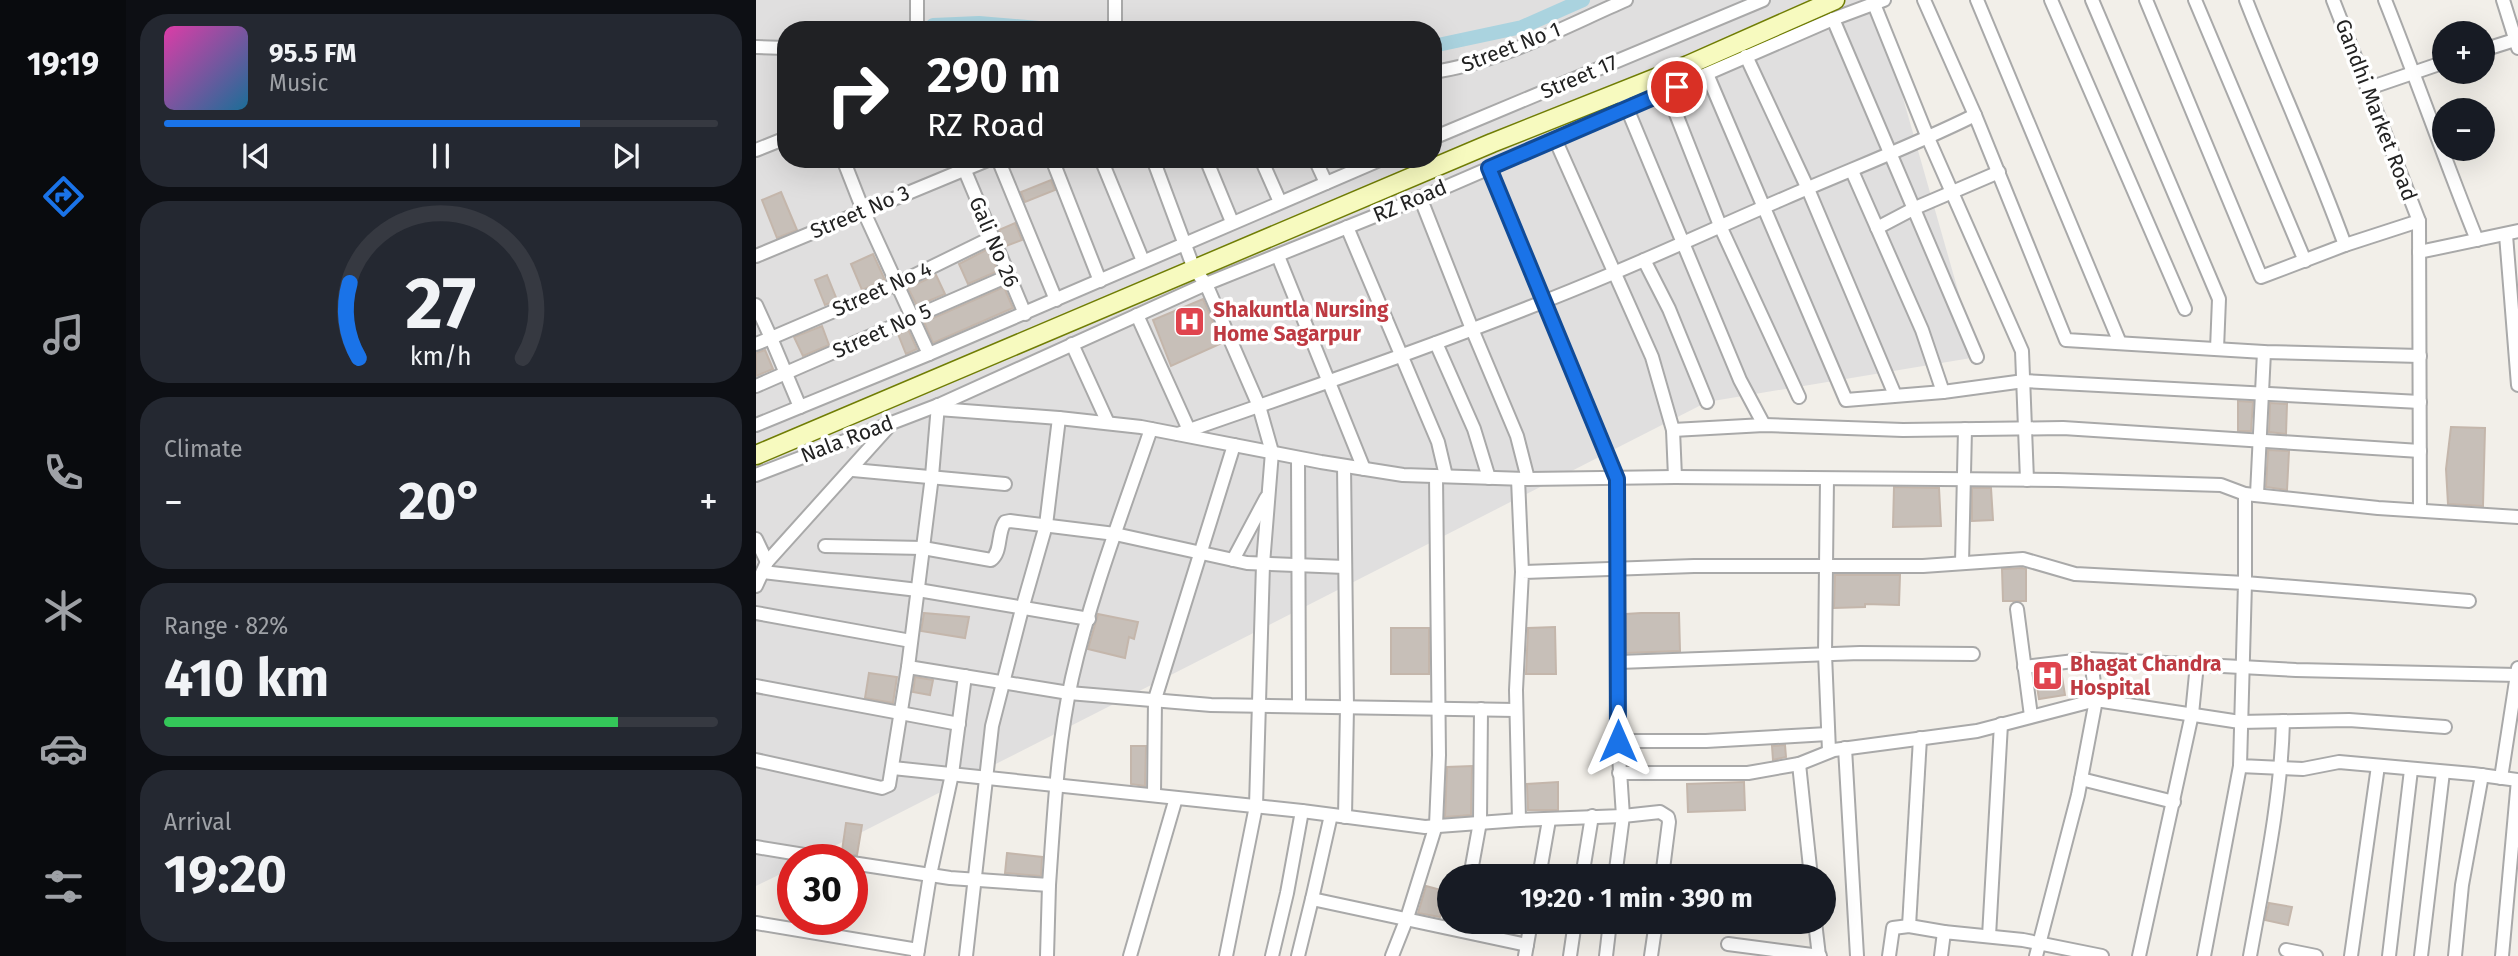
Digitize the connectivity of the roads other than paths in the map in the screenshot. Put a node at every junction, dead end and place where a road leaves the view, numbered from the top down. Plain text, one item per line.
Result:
1 (1626, 0) edge
2 (1763, 0) edge
3 (1835, 0) edge
4 (1924, 0) edge
5 (1977, 0) edge
6 (2051, 0) edge
7 (2092, 0) edge
8 (2146, 0) edge
9 (2195, 0) edge
10 (2246, 0) edge
11 (2333, 0) edge
12 (2385, 0) edge
13 (2503, 0) edge
14 (917, 1) edge
15 (1879, 2) edge
16 (1833, 19) junction
17 (917, 21) edge
18 (2517, 42) edge
19 (756, 47) edge
20 (2495, 47) edge
21 (777, 48) edge
22 (1746, 56) junction
23 (2432, 66) edge
24 (1442, 71) edge
25 (2414, 72) junction
26 (1707, 74) junction
27 (2369, 88) junction
28 (1667, 91) junction
29 (1624, 100) junction
30 (1975, 115) junction
31 (1442, 133) edge
32 (1928, 138) junction
33 (1555, 139) junction
34 (777, 142) edge
35 (756, 150) edge
36 (1892, 154) junction
37 (1442, 165) edge
38 (847, 168) edge
39 (953, 168) edge
40 (964, 168) edge
41 (1002, 168) edge
42 (1056, 168) edge
43 (1105, 168) edge
44 (1156, 168) edge
45 (1210, 168) edge
46 (1265, 168) edge
47 (1319, 168) edge
48 (1361, 168) edge
49 (1435, 168) edge
50 (1489, 168) junction
51 (1852, 171) junction
52 (1999, 172) junction
53 (1326, 183) junction
54 (1808, 189) junction
55 (1952, 192) junction
56 (1420, 197) junction
57 (1280, 202) junction
58 (1764, 207) junction
59 (1915, 208) junction
60 (863, 210) junction
61 (2419, 221) junction
62 (1232, 222) junction
63 (1347, 227) junction
64 (1721, 228) junction
65 (1877, 228) junction
66 (2512, 233) edge
67 (991, 238) junction
68 (2477, 240) junction
69 (1184, 243) junction
70 (1682, 243) junction
71 (2345, 245) junction
72 (2419, 252) junction
73 (756, 256) edge
74 (1278, 256) junction
75 (1644, 260) junction
76 (1143, 261) junction
77 (2305, 261) junction
78 (1194, 269) junction
79 (1616, 272) junction
80 (1008, 276) junction
81 (1100, 281) junction
82 (897, 284) junction
83 (1206, 284) junction
84 (1056, 300) junction
85 (1544, 301) junction
86 (756, 304) edge
87 (2185, 309) dead end
88 (1025, 314) junction
89 (1137, 315) junction
90 (913, 318) junction
91 (1472, 329) junction
92 (771, 338) junction
93 (1436, 343) junction
94 (2120, 343) junction
95 (756, 344) edge
96 (1072, 344) junction
97 (2217, 349) junction
98 (2264, 352) junction
99 (929, 354) junction
100 (1402, 356) junction
101 (2420, 356) junction
102 (1978, 357) dead end
103 (786, 373) junction
104 (2024, 381) junction
105 (1329, 382) junction
106 (2518, 385) edge
107 (756, 386) edge
108 (1943, 392) junction
109 (2261, 393) junction
110 (1895, 395) junction
111 (1799, 397) dead end
112 (2420, 401) junction
113 (1707, 402) dead end
114 (1259, 406) junction
115 (800, 407) junction
116 (938, 407) junction
117 (1059, 418) junction
118 (895, 420) junction
119 (1108, 423) junction
120 (756, 425) edge
121 (1763, 425) junction
122 (2025, 428) junction
123 (1151, 429) junction
124 (1965, 429) junction
125 (1672, 430) junction
126 (1183, 432) junction
127 (2261, 441) junction
128 (1234, 445) junction
129 (2420, 451) junction
130 (1272, 452) junction
131 (756, 455) edge
132 (1298, 458) junction
133 (1344, 466) junction
134 (1364, 469) junction
135 (853, 470) junction
136 (756, 475) edge
137 (932, 476) junction
138 (1441, 476) junction
139 (1675, 477) junction
140 (1489, 478) junction
141 (1523, 479) junction
142 (1617, 479) junction
143 (1827, 479) junction
144 (1963, 479) junction
145 (2027, 480) junction
146 (1005, 484) dead end
147 (1269, 493) junction
148 (2251, 494) junction
149 (2420, 510) junction
150 (2518, 517) edge
151 (1046, 525) junction
152 (1115, 534) junction
153 (756, 540) edge
154 (825, 546) dead end
155 (923, 548) junction
156 (1201, 553) junction
157 (1233, 560) junction
158 (1962, 563) junction
159 (1263, 564) junction
160 (1298, 565) junction
161 (1826, 566) junction
162 (765, 567) junction
163 (1345, 567) junction
164 (1616, 569) junction
165 (1522, 572) junction
166 (2245, 583) junction
167 (756, 586) edge
168 (918, 590) junction
169 (2469, 601) dead end
170 (1021, 609) junction
171 (2017, 609) dead end
172 (756, 613) edge
173 (1089, 619) junction
174 (911, 641) junction
175 (1825, 654) junction
176 (1973, 654) dead end
177 (2091, 659) junction
178 (1619, 662) junction
179 (2197, 664) junction
180 (908, 667) junction
181 (2024, 667) junction
182 (2242, 667) junction
183 (2517, 672) edge
184 (965, 676) junction
185 (1002, 682) junction
186 (756, 686) edge
187 (1069, 693) junction
188 (1156, 699) junction
189 (2096, 700) junction
190 (1260, 705) junction
191 (1299, 706) junction
192 (1347, 707) junction
193 (1437, 709) junction
194 (1481, 709) junction
195 (1516, 710) junction
196 (902, 713) junction
197 (2192, 715) junction
198 (2031, 716) junction
199 (2283, 721) junction
200 (2240, 722) junction
201 (959, 724) junction
202 (2001, 724) junction
203 (2445, 727) dead end
204 (1828, 734) junction
205 (1920, 738) junction
206 (1618, 741) junction
207 (1845, 748) junction
208 (1829, 751) junction
209 (756, 760) edge
210 (1799, 764) junction
211 (2378, 765) junction
212 (2240, 766) junction
213 (893, 768) junction
214 (2282, 768) junction
215 (2411, 770) junction
216 (2443, 772) junction
217 (1619, 773) junction
218 (952, 774) junction
219 (2482, 775) junction
220 (985, 778) junction
221 (2501, 778) junction
222 (2081, 779) junction
223 (2518, 780) edge
224 (1056, 785) junction
225 (1154, 796) junction
226 (1176, 798) junction
227 (2174, 802) junction
228 (1256, 806) junction
229 (1302, 811) junction
230 (1338, 816) junction
231 (1592, 816) junction
232 (1623, 816) junction
233 (1519, 820) junction
234 (1549, 820) junction
235 (1480, 822) junction
236 (1436, 825) junction
237 (756, 847) edge
238 (777, 850) edge
239 (1472, 864) edge
240 (1541, 864) edge
241 (1584, 864) edge
242 (1617, 864) edge
243 (1663, 864) edge
244 (1810, 864) edge
245 (868, 865) edge
246 (930, 875) junction
247 (973, 880) junction
248 (1049, 885) junction
249 (1312, 899) junction
250 (1406, 918) junction
251 (756, 923) edge
252 (1437, 923) edge
253 (1909, 926) junction
254 (1944, 932) junction
255 (1478, 934) edge
256 (1573, 934) edge
257 (1609, 934) edge
258 (1654, 934) edge
259 (1816, 934) edge
260 (1989, 936) junction
261 (1728, 944) dead end
262 (1526, 950) edge
263 (2038, 950) edge
264 (2286, 950) dead end
265 (917, 953) edge
266 (966, 956) edge
267 (1047, 956) edge
268 (1130, 956) edge
269 (1226, 956) edge
270 (1272, 956) edge
271 (1298, 956) edge
272 (1392, 956) edge
273 (1570, 956) edge
274 (1606, 956) edge
275 (1651, 956) edge
276 (1819, 956) edge
277 (1857, 956) edge
278 (1889, 956) edge
279 (1941, 956) edge
280 (2102, 956) edge
281 (2139, 956) edge
282 (2204, 956) edge
283 (2250, 956) edge
284 (2316, 956) edge
285 (2351, 956) edge
286 (2389, 956) edge
287 (2421, 956) edge
288 (2455, 956) edge
289 (2502, 956) edge

1 - 24 street, Street No 1
2 - 31 street, Street 17
3 - 29 street
4 - 30 street
5 - 94 street
6 - 87 street
7 - 97 street
8 - 77 street
9 - 77 street
10 - 71 street
11 - 27 street, Gandhi Market Road
12 - 25 street
13 - 18 street
14 - 17 street
15 - 16 street, RZ Road
15 - 32 street
16 - 22 street, RZ Road
16 - 36 street
18 - 20 street
19 - 21 street
22 - 26 street, RZ Road
22 - 54 street
23 - 25 street
25 - 27 street
25 - 68 street
26 - 28 street, RZ Road
26 - 58 street
27 - 61 street, Gandhi Market Road
28 - 29 street, RZ Road
28 - 64 street
29 - 33 street, RZ Road
29 - 37 street
29 - 70 street
30 - 32 street
30 - 52 street
32 - 36 street
32 - 55 street
33 - 50 street, RZ Road
33 - 79 street
34 - 35 street
36 - 51 street
36 - 59 street
38 - 60 street
39 - 60 street, Street No 3
40 - 67 street, Gali No 26
41 - 84 street
42 - 81 street
43 - 76 street
44 - 69 street
45 - 62 street
46 - 57 street
47 - 53 street
48 - 53 street
49 - 78 street
50 - 56 street, RZ Road
50 - 85 street
51 - 54 street
51 - 65 street
52 - 55 street
52 - 94 street
53 - 57 street
54 - 58 street
54 - 110 street
55 - 59 street
55 - 104 street
56 - 63 street, RZ Road
56 - 91 street
57 - 62 street
58 - 64 street
58 - 110 street
59 - 65 street
59 - 102 street
60 - 73 street, Street No 3
60 - 82 street
61 - 71 street
61 - 72 street
62 - 69 street
63 - 74 street, RZ Road
63 - 100 street
64 - 70 street
64 - 111 street
65 - 108 street
66 - 68 street
66 - 106 street
67 - 80 street, Gali No 26
67 - 82 street, Street No 4
68 - 72 street
69 - 76 street
69 - 78 street
70 - 75 street
70 - 121 street
71 - 77 street
72 - 101 street
74 - 83 street, RZ Road
74 - 105 street
75 - 79 street
75 - 113 street
76 - 81 street
78 - 83 street
78 - 131 street
79 - 85 street
79 - 125 street
80 - 88 street, Gali No 26
80 - 90 street, Street No 5
81 - 84 street
82 - 90 street
82 - 92 street, Street No 4
83 - 89 street, RZ Road
83 - 114 street
84 - 88 street
85 - 91 street
85 - 142 street
86 - 92 street
88 - 99 street
89 - 96 street, RZ Road
89 - 126 street
90 - 99 street
90 - 103 street, Street No 5
91 - 93 street
91 - 141 street
92 - 95 street, Street No 4
92 - 103 street
93 - 100 street
93 - 140 street
94 - 97 street
96 - 116 street, RZ Road
96 - 119 street
97 - 98 street
98 - 101 street
98 - 109 street
99 - 115 street
100 - 105 street
100 - 138 street
101 - 112 street
103 - 107 street, Street No 5
103 - 115 street
104 - 108 street
104 - 109 street
104 - 122 street
105 - 114 street
105 - 134 street
108 - 110 street
109 - 112 street
109 - 127 street
112 - 129 street
114 - 126 street
114 - 130 street
115 - 120 street
116 - 117 street
116 - 118 street, Nala Road
116 - 137 street
117 - 119 street
117 - 151 street
118 - 135 street
118 - 136 street, Nala Road
119 - 123 street
121 - 124 street
121 - 125 street
122 - 124 street
122 - 127 street
122 - 145 street
123 - 126 street
123 - 152 street
124 - 144 street
125 - 139 street
126 - 128 street
127 - 129 street
127 - 148 street
128 - 130 street
128 - 156 street
129 - 149 street
130 - 132 street
130 - 147 street
132 - 133 street
132 - 160 street
133 - 134 street
133 - 163 street
134 - 138 street
135 - 137 street
135 - 162 street
137 - 146 street
137 - 155 street
138 - 140 street
138 - 193 street
139 - 142 street
139 - 143 street
140 - 141 street
141 - 142 street
141 - 165 street
142 - 164 street
143 - 144 street
143 - 161 street
144 - 145 street
144 - 158 street
145 - 148 street
147 - 157 street
147 - 159 street
148 - 149 street
148 - 166 street
149 - 150 street
151 - 152 street
151 - 155 street
151 - 170 street
152 - 156 street
152 - 173 street
153 - 162 street
154 - 155 street
155 - 168 street
156 - 157 street
156 - 188 street
157 - 159 street
158 - 161 street
158 - 166 street
159 - 160 street
159 - 190 street
160 - 163 street
160 - 191 street
161 - 164 street
161 - 175 street
162 - 167 street
162 - 168 street
163 - 192 street
164 - 165 street
164 - 178 street
165 - 195 street
166 - 169 street
166 - 182 street
168 - 170 street
168 - 174 street
170 - 173 street
170 - 185 street
171 - 181 street
172 - 174 street
173 - 187 street
174 - 180 street
175 - 176 street
175 - 178 street
175 - 204 street
177 - 179 street
177 - 181 street
177 - 189 street
178 - 206 street
179 - 182 street
179 - 197 street
180 - 184 street
180 - 196 street
181 - 198 street
182 - 183 street
182 - 200 street
183 - 221 street
184 - 185 street
184 - 201 street
185 - 187 street
185 - 220 street
186 - 196 street
187 - 188 street
187 - 224 street
188 - 190 street
188 - 225 street
189 - 197 street
189 - 198 street
189 - 222 street
190 - 191 street
190 - 228 street
191 - 192 street
192 - 193 street
192 - 230 street
193 - 194 street
193 - 236 street
194 - 195 street
194 - 235 street
195 - 233 street
196 - 201 street
196 - 213 street
197 - 200 street
197 - 227 street
198 - 202 street
199 - 200 street
199 - 203 street
199 - 214 street
200 - 212 street
201 - 218 street
202 - 205 street
202 - 260 street
204 - 206 street
204 - 208 street
205 - 207 street
205 - 253 street
206 - 217 street
207 - 208 street
207 - 277 street
208 - 210 street
209 - 213 street
210 - 217 street
210 - 244 street
211 - 214 street
211 - 215 street
211 - 285 street
212 - 214 street
212 - 282 street
213 - 218 street
214 - 283 street
215 - 216 street
215 - 286 street
216 - 219 street
216 - 287 street
217 - 232 street
218 - 220 street
218 - 246 street
219 - 221 street
219 - 288 street
220 - 224 street
220 - 247 street
221 - 223 street
222 - 227 street
222 - 263 street
223 - 289 street
224 - 225 street
224 - 248 street
225 - 226 street
226 - 228 street
226 - 268 street
227 - 281 street
228 - 229 street
228 - 269 street
229 - 230 street
229 - 270 street
230 - 236 street
230 - 249 street
231 - 232 street
231 - 234 street
231 - 241 street
232 - 242 street
232 - 243 street
233 - 234 street
233 - 235 street
234 - 240 street
235 - 236 street
235 - 239 street
236 - 250 street
237 - 238 street
245 - 246 street
246 - 247 street
246 - 265 street
247 - 248 street
247 - 266 street
248 - 267 street
249 - 250 street
249 - 271 street
250 - 252 street
250 - 272 street
251 - 265 street
253 - 254 street
253 - 278 street
254 - 260 street
254 - 279 street
255 - 262 street
256 - 273 street
257 - 274 street
258 - 275 street
259 - 276 street
260 - 263 street
261 - 276 street
263 - 280 street
264 - 284 street

